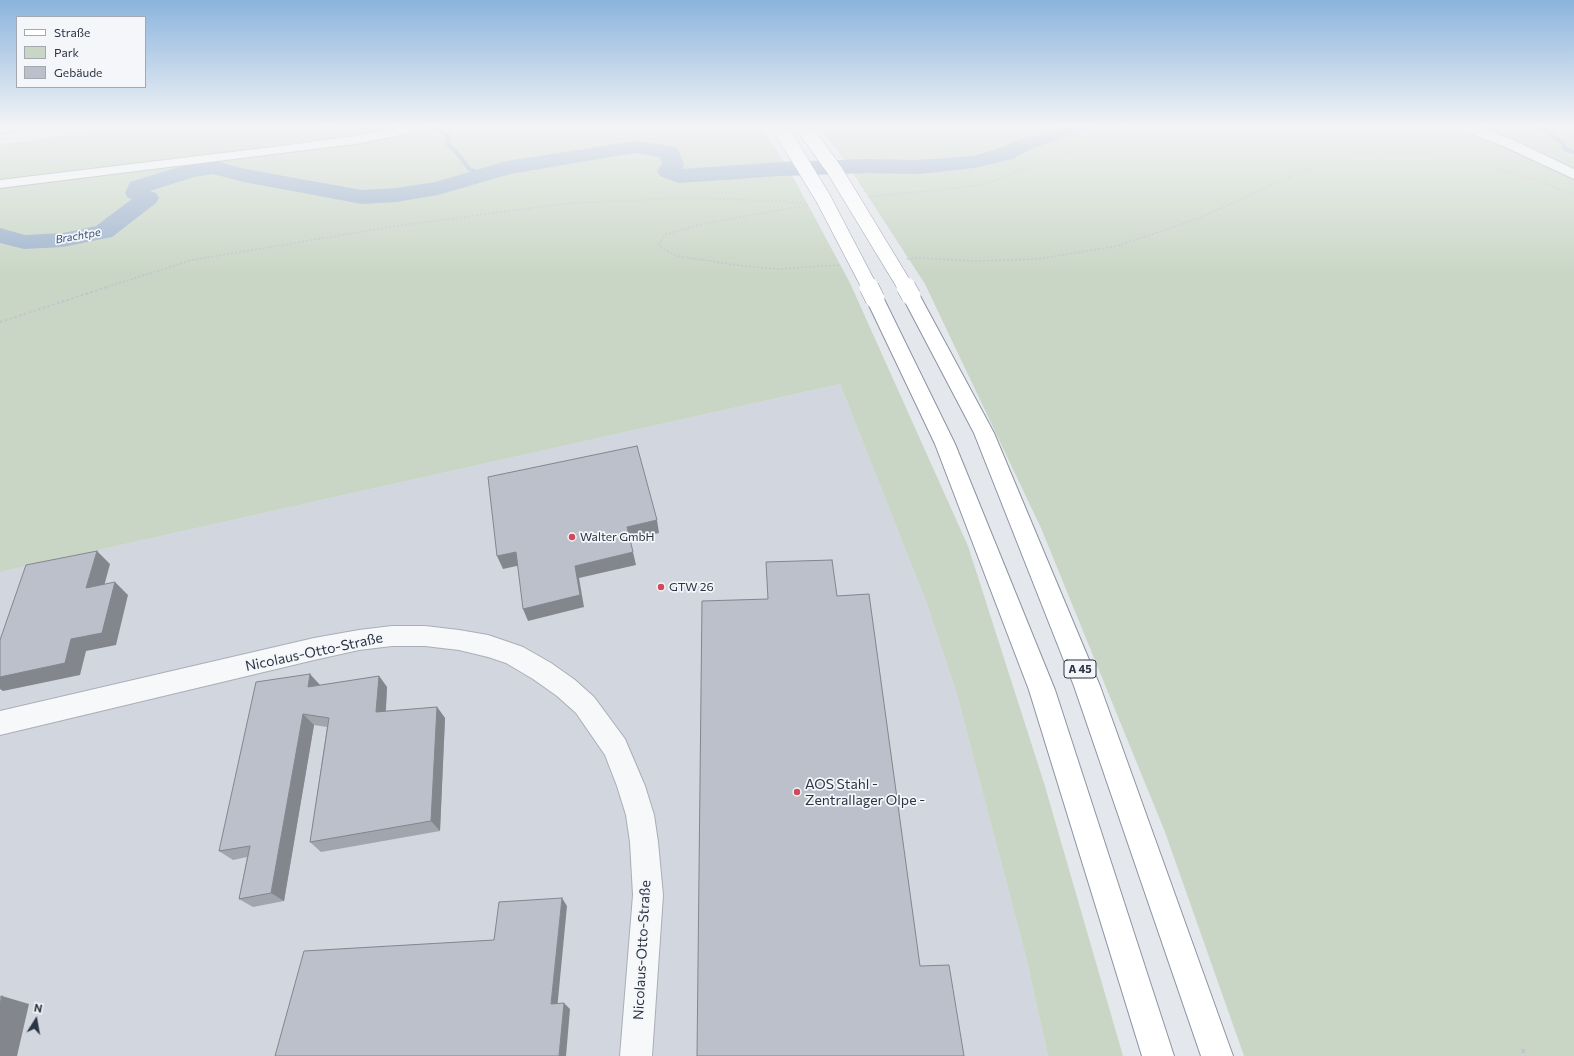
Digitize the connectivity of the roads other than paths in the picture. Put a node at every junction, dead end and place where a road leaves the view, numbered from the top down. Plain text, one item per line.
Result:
1 (71, 175) edge
2 (809, 175) edge
3 (838, 175) edge
4 (0, 184) edge
5 (0, 723) edge
6 (636, 1056) edge
7 (1158, 1056) edge
8 (1216, 1056) edge

1 - 4 street
2 - 7 main road, bridge
3 - 8 main road, A 45, bridge
5 - 6 street, Nicolaus-Otto-Straße

